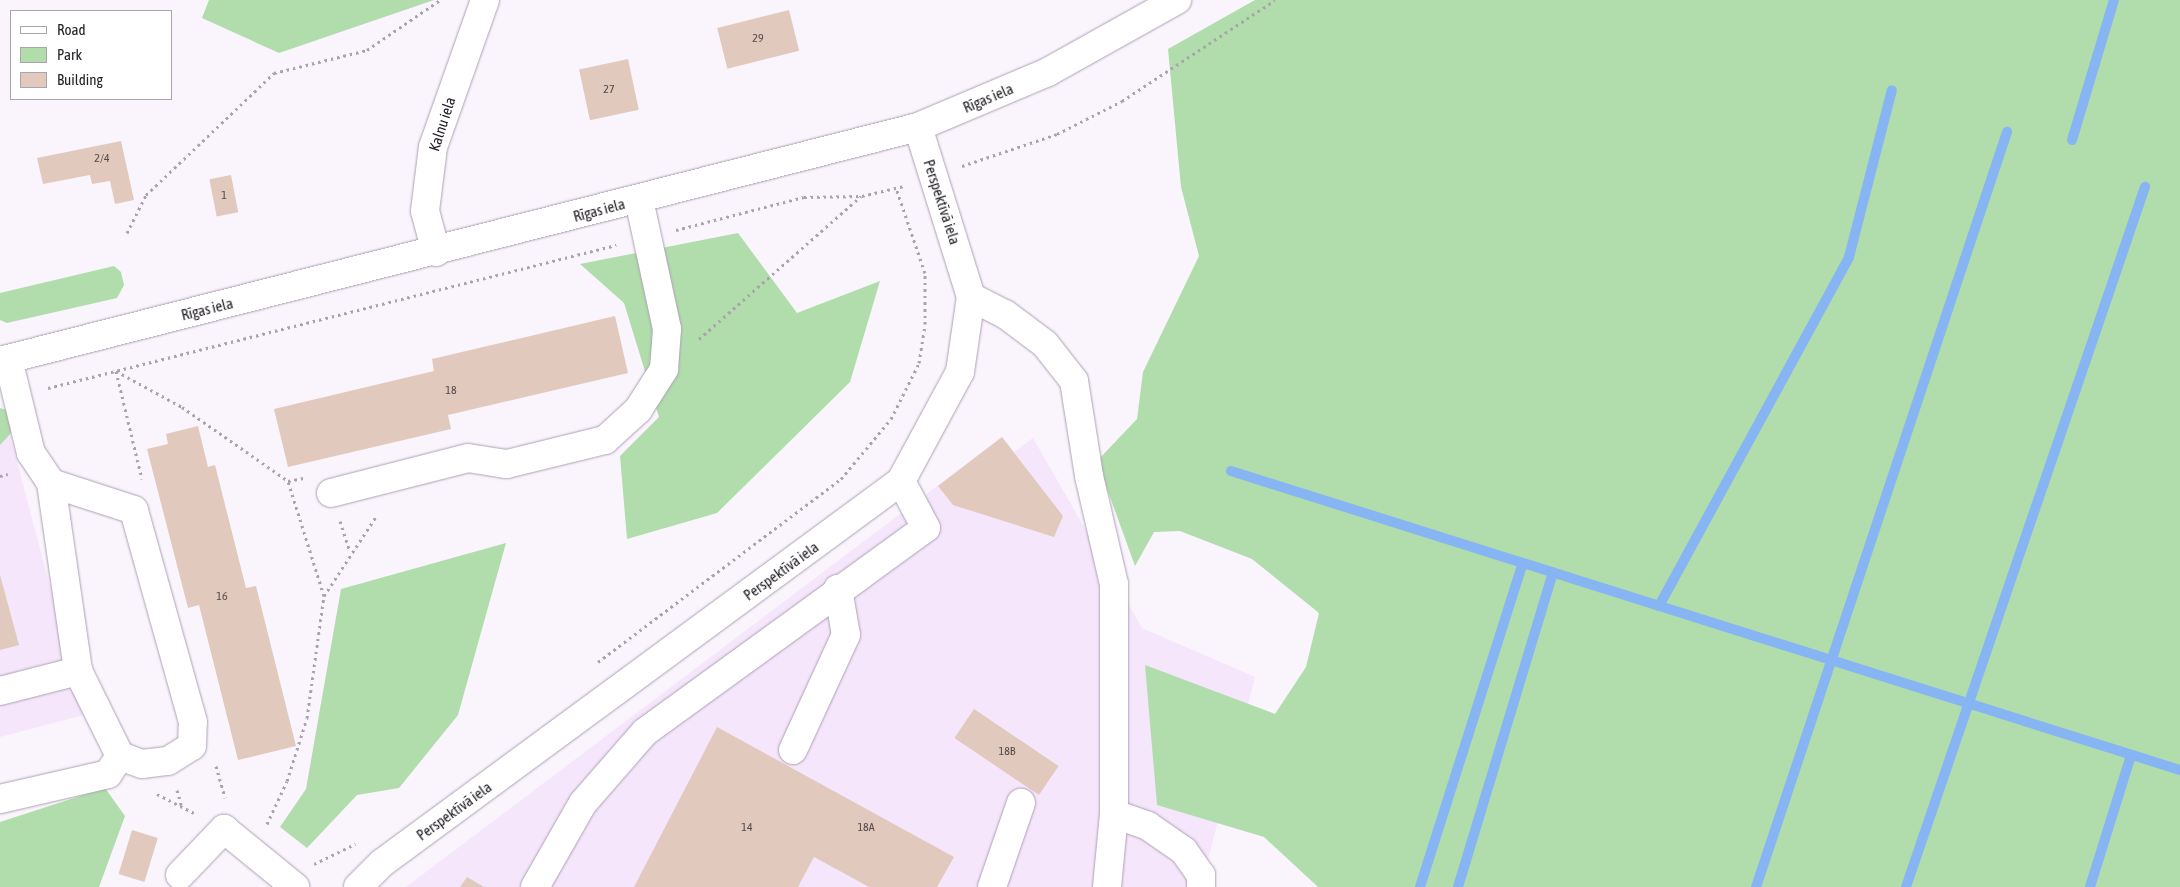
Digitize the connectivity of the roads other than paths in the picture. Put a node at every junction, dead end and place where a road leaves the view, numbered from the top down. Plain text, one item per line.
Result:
1 (485, 0) edge
2 (1177, 0) edge
3 (918, 127) junction
4 (639, 200) junction
5 (436, 252) junction
6 (971, 297) junction
7 (4, 360) edge
8 (901, 481) junction
9 (51, 483) junction
10 (331, 493) dead end
11 (838, 589) junction
12 (78, 671) junction
13 (0, 691) edge
14 (793, 750) dead end
15 (120, 756) junction
16 (0, 799) edge
17 (1021, 803) dead end
18 (1114, 814) junction
19 (180, 875) dead end
20 (293, 886) edge
21 (358, 887) edge
22 (535, 887) edge
23 (992, 887) edge
24 (1107, 887) edge
25 (1201, 887) edge

1 - 5 street, Kalnu iela
2 - 3 street, Rīgas iela
3 - 4 street, Rīgas iela
3 - 6 street, Perspektīvā iela
4 - 5 street, Rīgas iela
4 - 10 street
5 - 7 street, Rīgas iela
6 - 8 street, Perspektīvā iela
6 - 18 street
7 - 9 street
8 - 11 street
8 - 21 street, Perspektīvā iela
9 - 12 street
9 - 15 street
11 - 14 street
11 - 22 street
12 - 13 street
12 - 15 street
15 - 16 street
17 - 23 street
18 - 24 street
18 - 25 street
19 - 20 street

